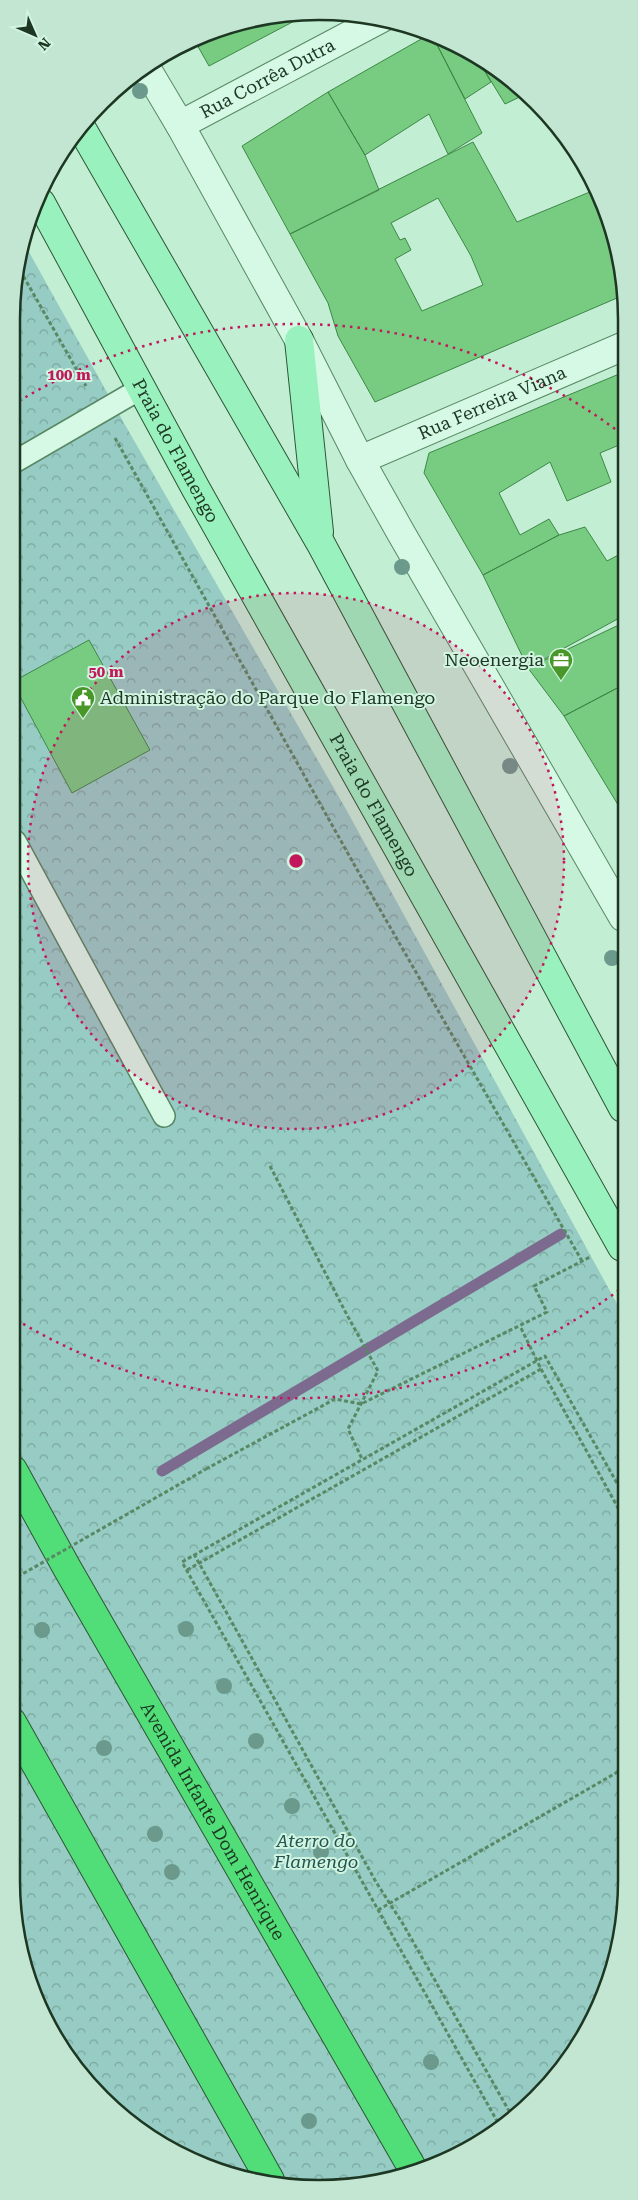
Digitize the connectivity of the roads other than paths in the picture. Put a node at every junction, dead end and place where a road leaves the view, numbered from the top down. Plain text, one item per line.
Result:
1 (369, 25) edge
2 (149, 73) edge
3 (180, 125) junction
4 (85, 134) edge
5 (42, 207) edge
6 (299, 340) junction
7 (618, 349) edge
8 (140, 389) junction
9 (20, 459) edge
10 (360, 460) junction
11 (321, 544) junction
12 (20, 849) edge
13 (618, 908) edge
14 (618, 1101) edge
15 (164, 1116) dead end
16 (618, 1239) edge
17 (20, 1483) edge
18 (20, 1736) edge
19 (411, 2165) edge
20 (267, 2175) edge

1 - 3 street, Rua Corrêa Dutra
2 - 3 street
3 - 6 street
4 - 11 main road
5 - 8 main road, Praia do Flamengo
6 - 10 street
6 - 11 main road
7 - 10 street, Rua Ferreira Viana
8 - 9 lane
8 - 16 main road, Praia do Flamengo
10 - 13 street
11 - 14 main road
12 - 15 lane
17 - 19 highway, Avenida Infante Dom Henrique
18 - 20 highway

